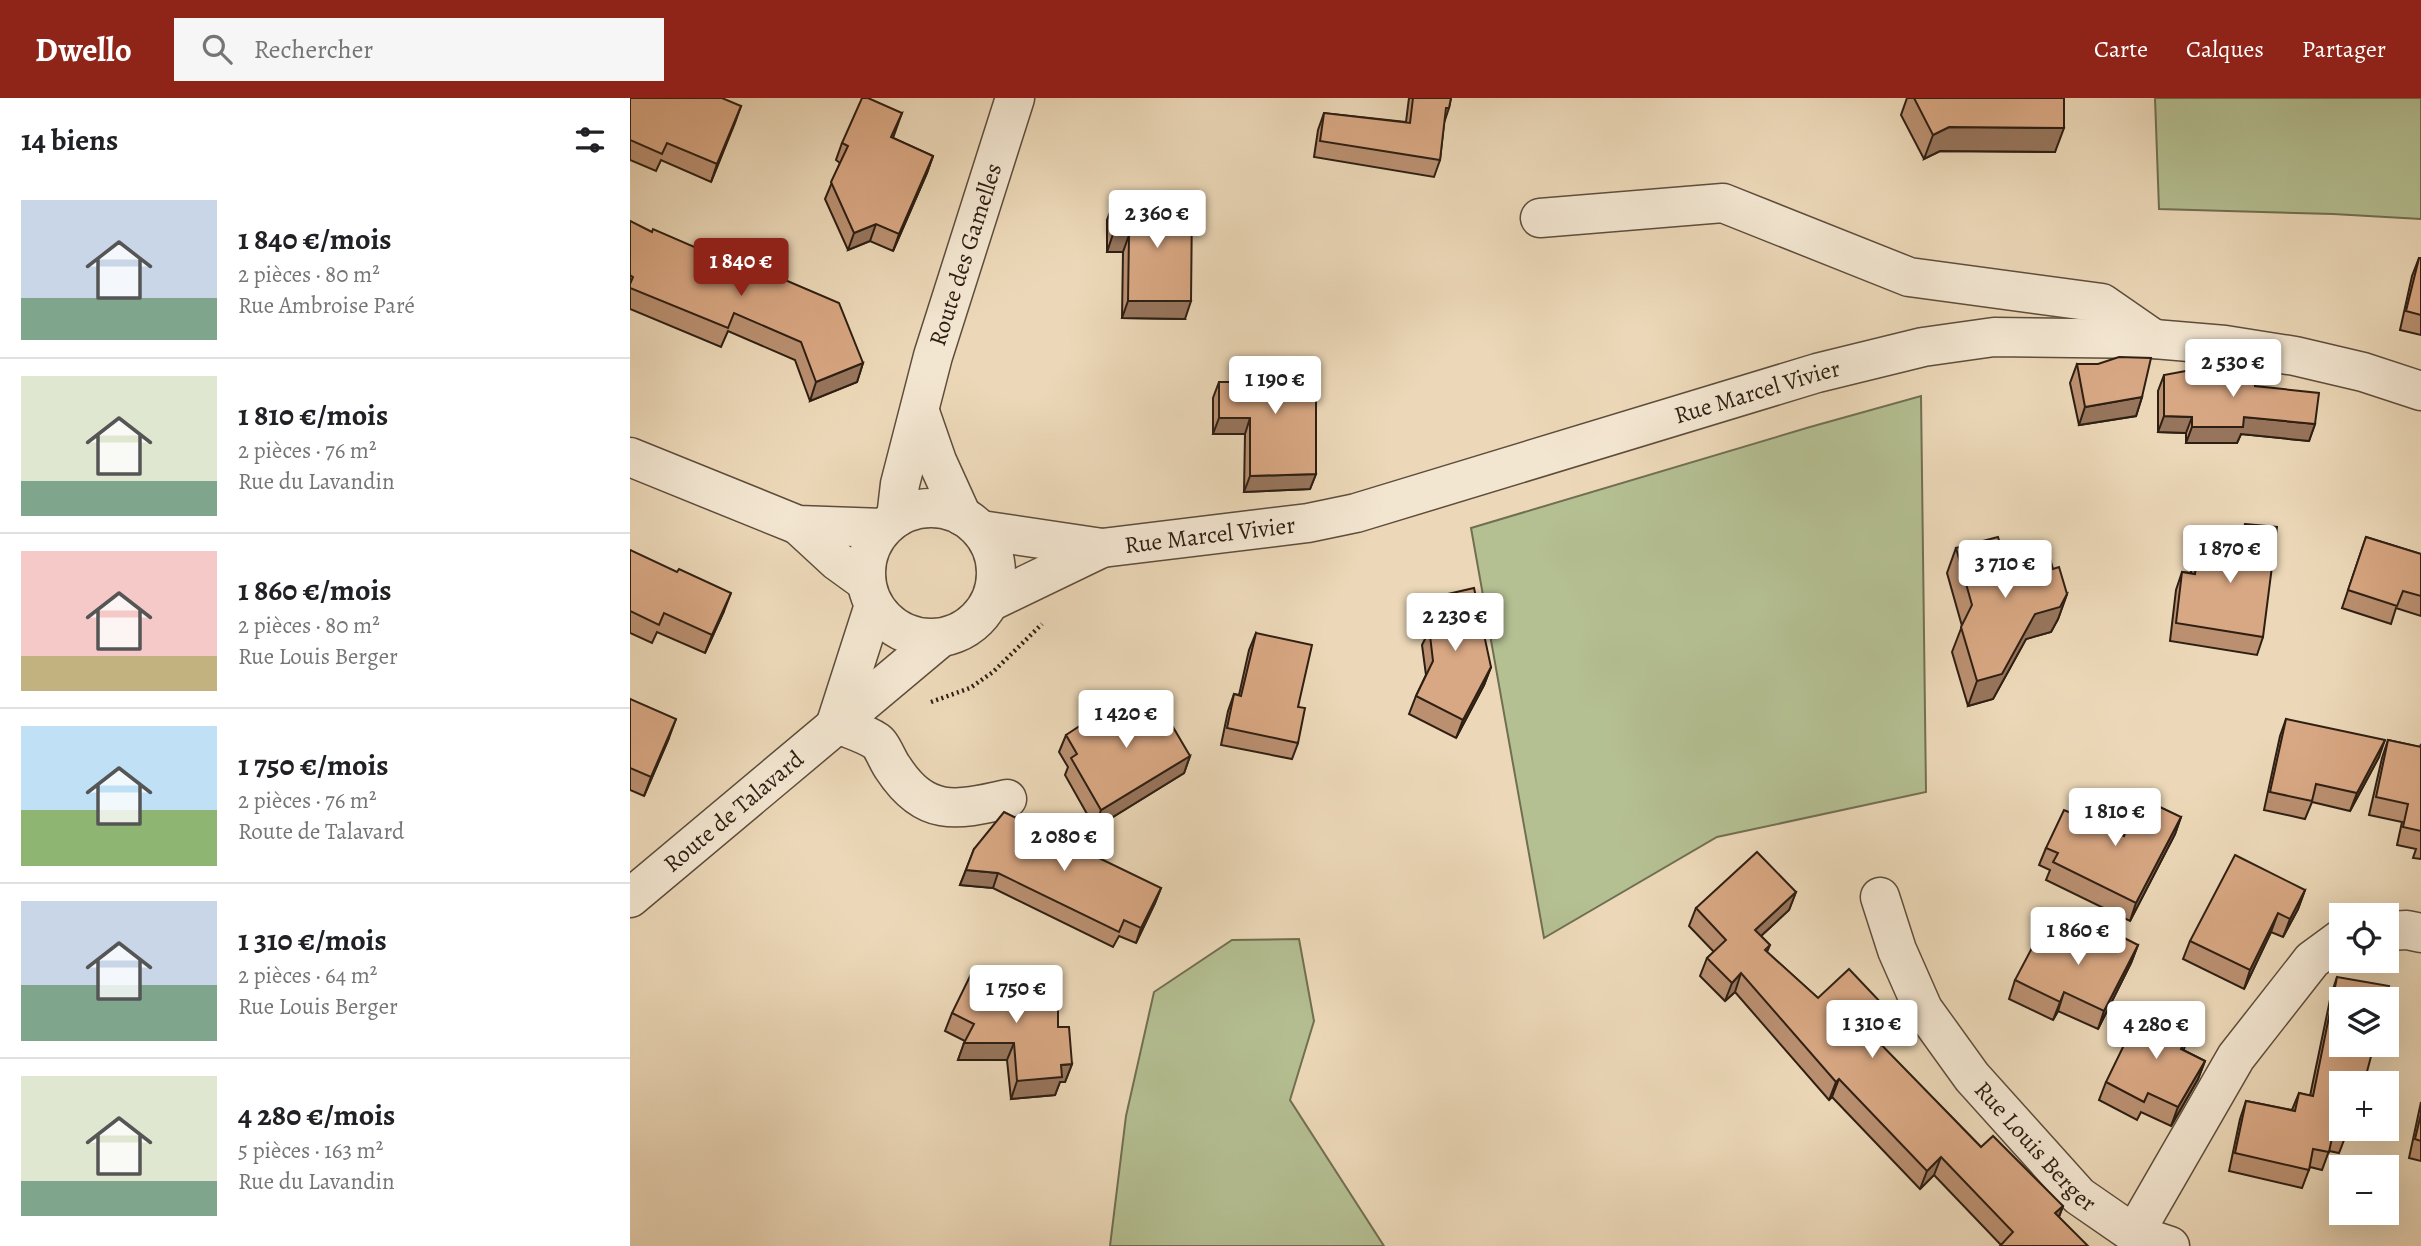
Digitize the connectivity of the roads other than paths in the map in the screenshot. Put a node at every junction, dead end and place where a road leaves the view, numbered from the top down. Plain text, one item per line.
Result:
1 (1015, 98) edge
2 (1540, 218) dead end
3 (2154, 340) junction
4 (2421, 391) edge
5 (920, 412) junction
6 (630, 457) edge
7 (890, 523) junction
8 (972, 523) junction
9 (798, 525) junction
10 (1102, 548) junction
11 (870, 593) junction
12 (990, 602) junction
13 (939, 639) junction
14 (836, 723) junction
15 (1007, 799) dead end
16 (1880, 897) dead end
17 (630, 898) edge
18 (2399, 930) edge
19 (2421, 933) edge
20 (2329, 948) edge
21 (2134, 1234) junction
22 (2170, 1246) edge

1 - 5 street, Route des Gamelles
2 - 3 street
3 - 4 street, Rue Marcel Vivier
3 - 10 street, Rue Marcel Vivier
5 - 7 street, Route des Gamelles
5 - 8 street
6 - 9 street
7 - 8 street
7 - 9 street
7 - 11 street
8 - 10 street, Rue Marcel Vivier
8 - 12 street
9 - 11 street
10 - 12 street, Rue Marcel Vivier
11 - 13 street
11 - 14 street
12 - 13 street
13 - 14 street, Route de Talavard
14 - 15 street
14 - 17 street, Route de Talavard
16 - 21 street, Rue Louis Berger
18 - 19 street
20 - 21 street
21 - 22 street, Rue Louis Berger

